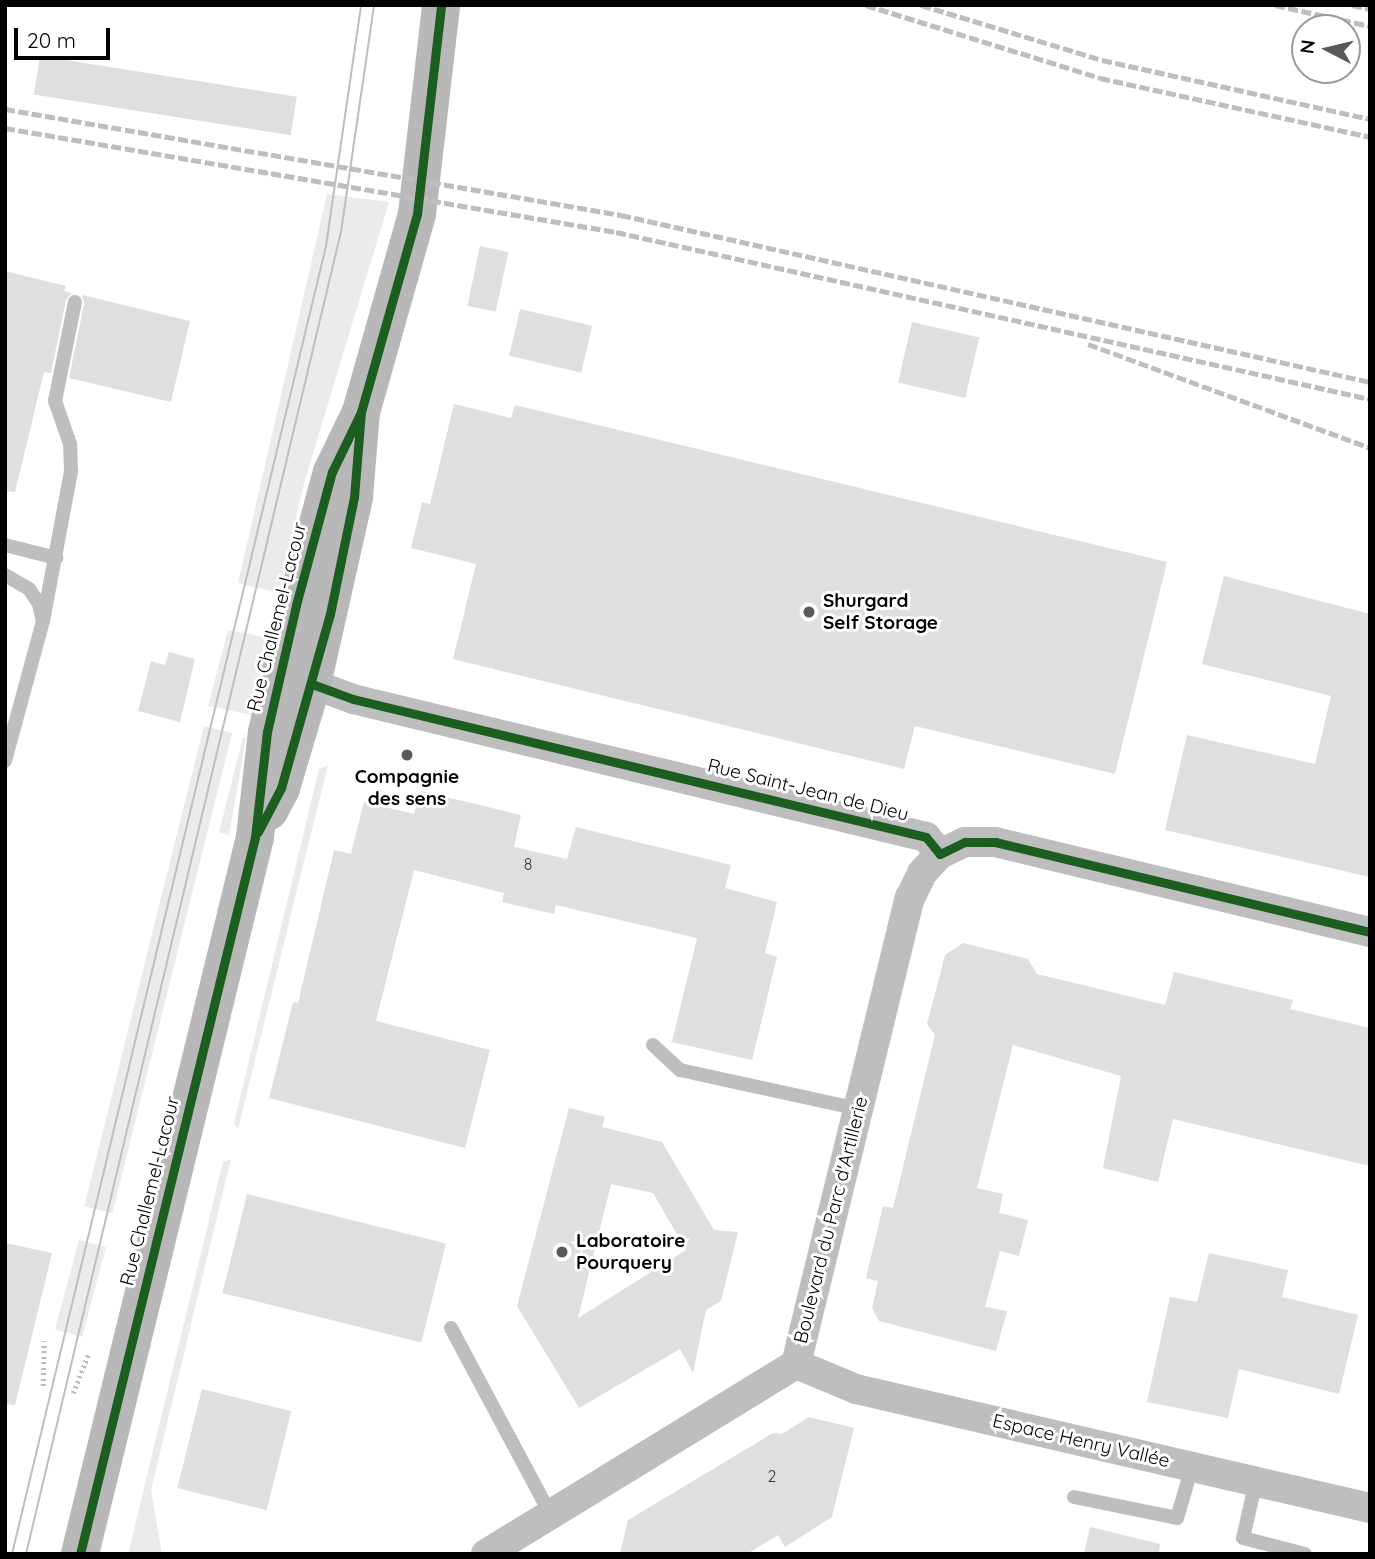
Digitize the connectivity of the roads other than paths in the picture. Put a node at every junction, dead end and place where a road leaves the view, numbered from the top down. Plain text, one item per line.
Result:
1 (441, 5) edge
2 (75, 302) dead end
3 (5, 545) edge
4 (56, 558) junction
5 (5, 575) edge
6 (43, 621) junction
7 (297, 678) junction
8 (6, 754) edge
9 (940, 854) junction
10 (1370, 932) edge
11 (653, 1045) dead end
12 (859, 1109) junction
13 (451, 1328) dead end
14 (796, 1364) junction
15 (1192, 1467) junction
16 (1256, 1481) junction
17 (1073, 1497) dead end
18 (1370, 1508) edge
19 (552, 1517) junction
20 (80, 1554) edge
21 (486, 1554) edge
22 (1305, 1554) edge

1 - 7 street, Rue Challemel-Lacour
2 - 4 lane
3 - 4 lane
4 - 6 lane
5 - 6 lane
6 - 8 lane
7 - 9 street, Rue Saint-Jean de Dieu
7 - 20 street, Rue Challemel-Lacour
9 - 10 street
9 - 12 street, Boulevard du Parc d'Artillerie
11 - 12 lane
12 - 14 street, Boulevard du Parc d'Artillerie
13 - 19 lane
14 - 15 street, Espace Henry Vallée
14 - 19 street, Boulevard du Parc d'Artillerie
15 - 16 street, Espace Henry Vallée
15 - 17 lane
16 - 18 street, Espace Henry Vallée
16 - 22 lane
19 - 21 street, Boulevard du Parc d'Artillerie

